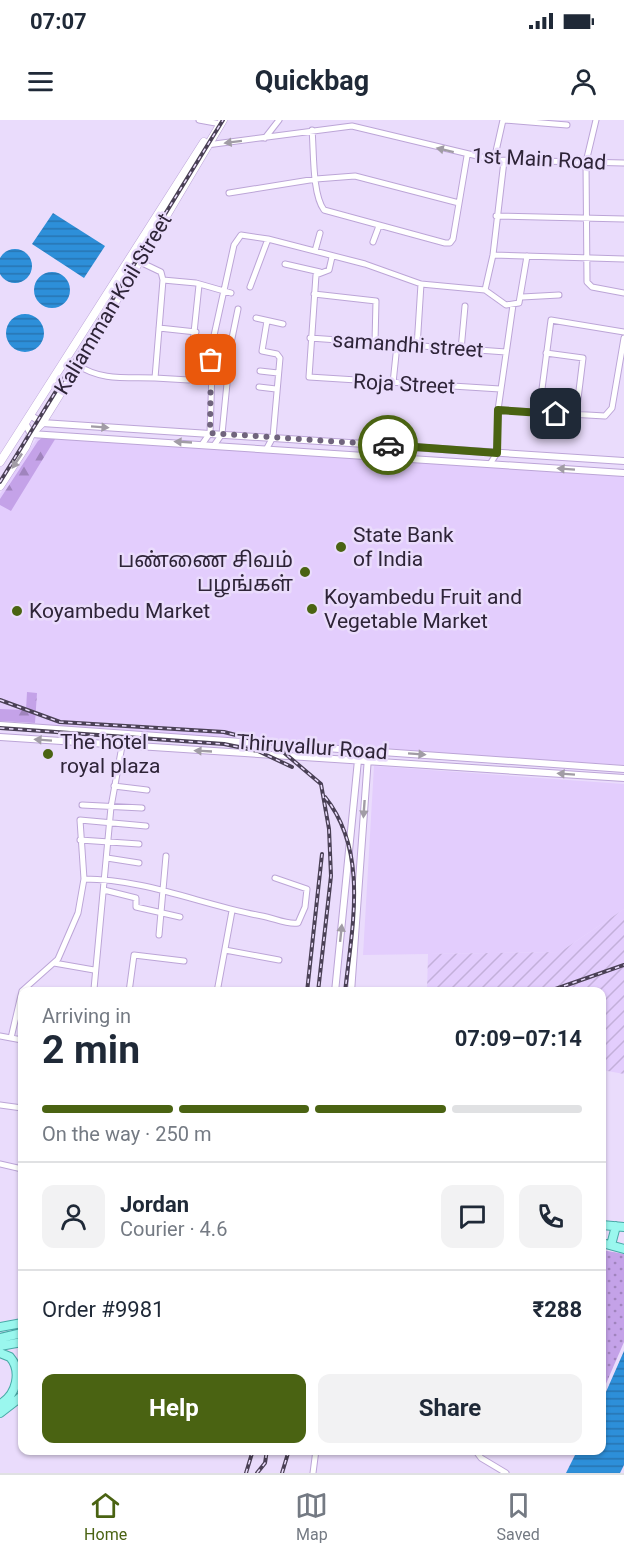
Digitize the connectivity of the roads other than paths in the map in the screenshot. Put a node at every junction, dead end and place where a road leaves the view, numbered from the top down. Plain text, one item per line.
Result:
1 (200, 120) edge
2 (279, 120) edge
3 (504, 120) edge
4 (596, 120) edge
5 (219, 122) edge
6 (567, 125) dead end
7 (312, 130) junction
8 (265, 138) junction
9 (207, 146) junction
10 (467, 156) junction
11 (494, 160) junction
12 (504, 161) junction
13 (586, 162) junction
14 (624, 162) edge
15 (316, 179) junction
16 (230, 193) dead end
17 (459, 203) junction
18 (496, 216) junction
19 (586, 218) junction
20 (624, 219) edge
21 (379, 226) junction
22 (320, 233) dead end
23 (268, 238) junction
24 (373, 242) dead end
25 (315, 251) junction
26 (493, 255) junction
27 (526, 256) junction
28 (332, 257) junction
29 (587, 257) junction
30 (624, 259) edge
31 (140, 262) junction
32 (285, 264) dead end
33 (320, 272) junction
34 (163, 280) junction
35 (422, 284) junction
36 (199, 285) junction
37 (250, 287) dead end
38 (485, 290) junction
39 (223, 291) junction
40 (231, 293) dead end
41 (624, 293) edge
42 (314, 294) junction
43 (559, 295) dead end
44 (522, 297) junction
45 (513, 305) junction
46 (465, 306) dead end
47 (238, 309) dead end
48 (256, 318) dead end
49 (267, 321) junction
50 (283, 324) dead end
51 (159, 328) junction
52 (196, 332) junction
53 (624, 332) edge
54 (310, 338) junction
55 (624, 338) edge
56 (375, 342) junction
57 (397, 345) junction
58 (417, 347) junction
59 (461, 350) junction
60 (506, 352) junction
61 (546, 352) junction
62 (78, 365) junction
63 (260, 371) dead end
64 (278, 373) junction
65 (155, 378) junction
66 (393, 383) junction
67 (260, 387) dead end
68 (276, 389) junction
69 (500, 389) junction
70 (498, 410) junction
71 (539, 412) junction
72 (30, 415) junction
73 (576, 415) junction
74 (25, 423) junction
75 (42, 423) junction
76 (210, 433) junction
77 (31, 434) junction
78 (222, 434) junction
79 (273, 437) junction
80 (203, 443) junction
81 (215, 444) junction
82 (267, 448) junction
83 (497, 453) junction
84 (624, 461) edge
85 (0, 462) edge
86 (490, 464) junction
87 (624, 473) edge
88 (0, 486) edge
89 (0, 725) edge
90 (0, 737) edge
91 (122, 746) junction
92 (358, 750) junction
93 (369, 751) junction
94 (358, 760) junction
95 (368, 760) junction
96 (624, 769) edge
97 (624, 778) edge
98 (114, 786) junction
99 (147, 790) dead end
100 (82, 805) dead end
101 (111, 807) junction
102 (142, 808) dead end
103 (110, 823) junction
104 (146, 826) dead end
105 (80, 840) junction
106 (108, 841) junction
107 (139, 844) dead end
108 (166, 856) dead end
109 (107, 858) junction
110 (139, 863) dead end
111 (276, 878) dead end
112 (84, 879) junction
113 (104, 879) junction
114 (162, 889) junction
115 (104, 890) junction
116 (232, 911) junction
117 (162, 912) junction
118 (180, 917) dead end
119 (159, 935) dead end
120 (225, 950) junction
121 (279, 960) dead end
122 (184, 961) dead end
123 (54, 963) junction
124 (94, 970) junction
125 (27, 987) edge
126 (94, 987) edge
127 (130, 987) edge
128 (218, 987) edge
129 (335, 987) edge
130 (351, 987) edge
131 (18, 1011) edge
132 (0, 1036) edge
133 (11, 1038) junction
134 (18, 1039) edge
135 (0, 1105) edge
136 (18, 1107) edge
137 (0, 1164) edge
138 (18, 1168) edge
139 (620, 1226) edge
140 (606, 1244) edge
141 (624, 1249) edge
142 (18, 1325) edge
143 (0, 1327) edge
144 (18, 1334) edge
145 (0, 1338) edge
146 (18, 1343) edge
147 (0, 1346) edge
148 (0, 1353) edge
149 (18, 1399) edge
150 (0, 1404) edge
151 (0, 1413) edge
152 (315, 1455) edge
153 (478, 1455) edge
154 (313, 1473) edge
155 (506, 1473) edge

1 - 5 street
2 - 8 street
3 - 6 street
3 - 11 street
4 - 13 street
5 - 9 main road, Kaliamman Koil Street
5 - 72 main road, Kaliamman Koil Street
7 - 8 street, 1st Main Road
10 -> 7 street, 1st Main Road
7 - 15 street
8 -> 9 street, 1st Main Road
9 - 31 main road, Kaliamman Koil Street
10 - 11 street, 1st Main Road
10 - 17 street
11 - 12 street, 1st Main Road
12 - 13 street, 1st Main Road
12 - 18 street
13 - 14 street, 1st Main Road
13 - 19 street
15 - 16 street
15 - 17 street
15 - 21 street
17 - 21 street
18 - 19 street
18 - 26 street
19 - 20 street
19 - 29 street
21 - 24 street
22 - 25 street
23 - 25 street
23 - 37 street
23 - 39 street
25 - 28 street
26 - 27 street
26 - 38 street
27 - 29 street
27 - 44 street
28 - 33 street
28 - 35 street
29 - 30 street
29 - 41 street
31 - 34 street
31 - 62 main road, Kaliamman Koil Street
32 - 33 street
33 - 42 street
34 - 36 street
34 - 51 street
35 - 38 street
35 - 58 street
36 - 39 street
36 - 52 street
38 - 45 street
39 - 40 street
39 - 76 street
42 - 54 street
42 - 56 street
43 - 44 street
44 - 45 street
45 - 60 street
46 - 59 street
47 - 78 street
48 - 49 street
49 - 50 street
49 - 64 street
51 - 52 street
51 - 65 street
52 - 65 street
53 - 61 street
54 - 56 street, samandhi street
54 - 66 street, Roja Street
55 - 73 street
56 - 57 street, samandhi street
57 - 58 street, samandhi street
57 - 66 street
58 - 59 street, samandhi street
59 - 60 street, samandhi street
60 - 69 street
61 - 71 street
61 - 73 street
62 - 65 street
62 - 75 main road, Kaliamman Koil Street
63 - 64 street
64 - 68 street
66 - 69 street, Roja Street
67 - 68 street
68 - 79 street
69 - 70 street
70 - 71 street
70 - 83 street
71 - 73 street
72 - 74 main road, Kaliamman Koil Street
72 - 75 street
74 - 77 street
74 - 85 main road, Kaliamman Koil Street
75 -> 76 street
75 - 77 main road, Kaliamman Koil Street
76 - 78 street
76 - 80 street
80 -> 77 street
77 -> 88 main road, Kaliamman Koil Street
78 - 79 street
78 - 81 street
79 - 82 street
79 - 83 street
80 - 81 street
81 - 82 street
82 - 86 street
83 - 84 street
83 - 86 street
87 -> 86 street
89 - 92 street, Thiruvallur Road
91 -> 90 street
94 -> 91 street
91 - 98 street
92 - 93 street, Thiruvallur Road
92 - 94 street
93 - 95 street
93 -> 96 street, Thiruvallur Road
94 - 95 street
129 -> 94 street
97 -> 95 street
95 -> 130 street
98 - 99 street
98 - 101 street
100 - 101 street
101 - 102 street
101 - 103 street
103 - 104 street
103 - 105 street
103 - 106 street
105 - 106 street
105 - 112 street
106 - 107 street
106 - 109 street
108 - 114 street
109 - 110 street
109 - 113 street
111 - 116 street
112 - 113 street
112 - 123 street
113 - 114 street
113 - 115 street
114 - 116 street
114 - 117 street
115 - 117 street
115 - 124 street
116 - 120 street
117 - 118 street
117 - 119 street
120 - 121 street
120 - 128 street
122 - 127 street
123 - 124 street
123 - 125 street
124 - 126 street
131 - 133 street
132 - 133 street
133 - 134 street
135 - 136 street
137 - 138 street
139 - 140 main road
140 - 141 main road
142 - 143 main road
144 - 145 main road
146 - 147 main road
148 - 150 main road
149 - 151 main road
152 - 154 street
153 - 155 street

